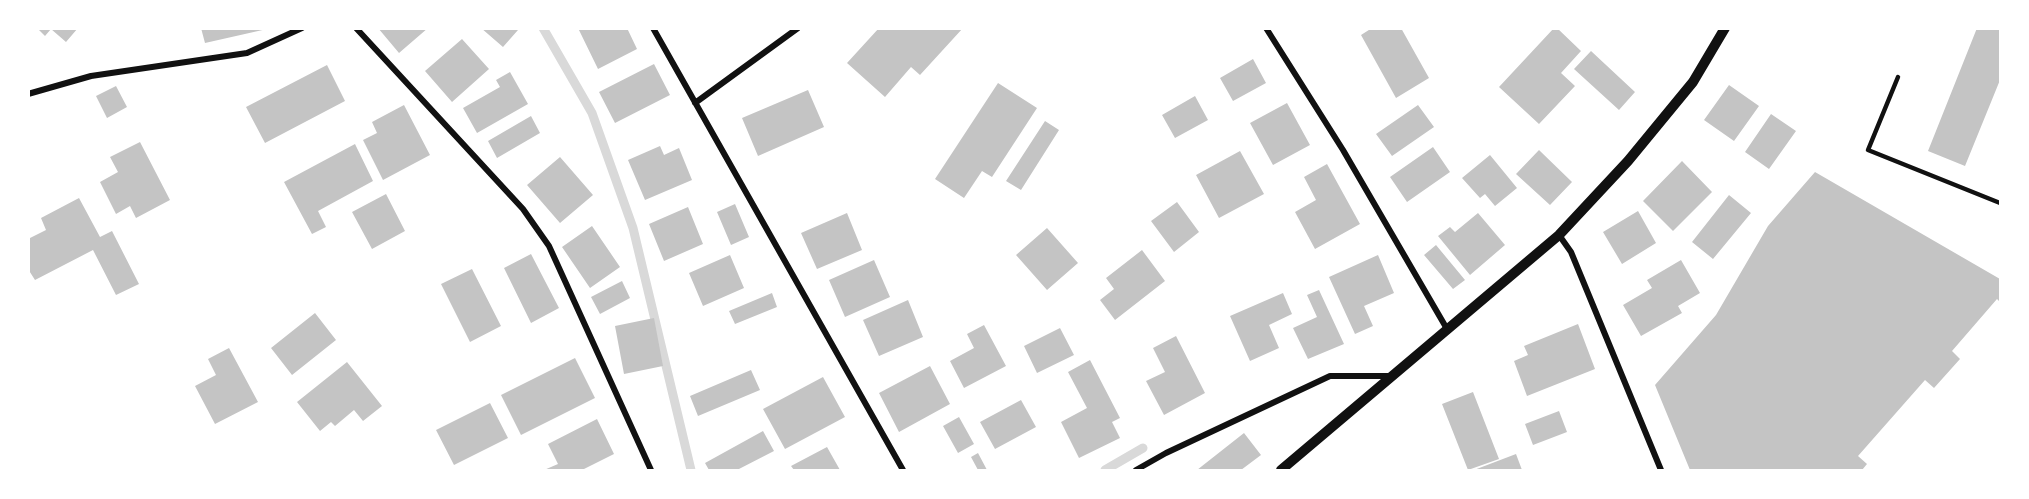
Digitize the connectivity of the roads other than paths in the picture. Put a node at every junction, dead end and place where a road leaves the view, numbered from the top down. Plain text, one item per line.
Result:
1 (302, 28) edge
2 (356, 28) edge
3 (653, 28) edge
4 (798, 28) edge
5 (1266, 28) edge
6 (1725, 28) edge
7 (1898, 77) dead end
8 (28, 94) edge
9 (695, 103) junction
10 (2001, 203) edge
11 (1559, 235) junction
12 (1447, 329) junction
13 (1392, 376) junction
14 (651, 471) edge
15 (903, 471) edge
16 (1136, 471) edge
17 (1281, 471) edge
18 (1661, 471) edge

1 - 8 street
2 - 14 street
3 - 9 street
4 - 9 street
5 - 12 street
6 - 11 street
7 - 10 lane
9 - 15 street
11 - 12 street
11 - 18 street
12 - 13 street
13 - 16 street
13 - 17 street

